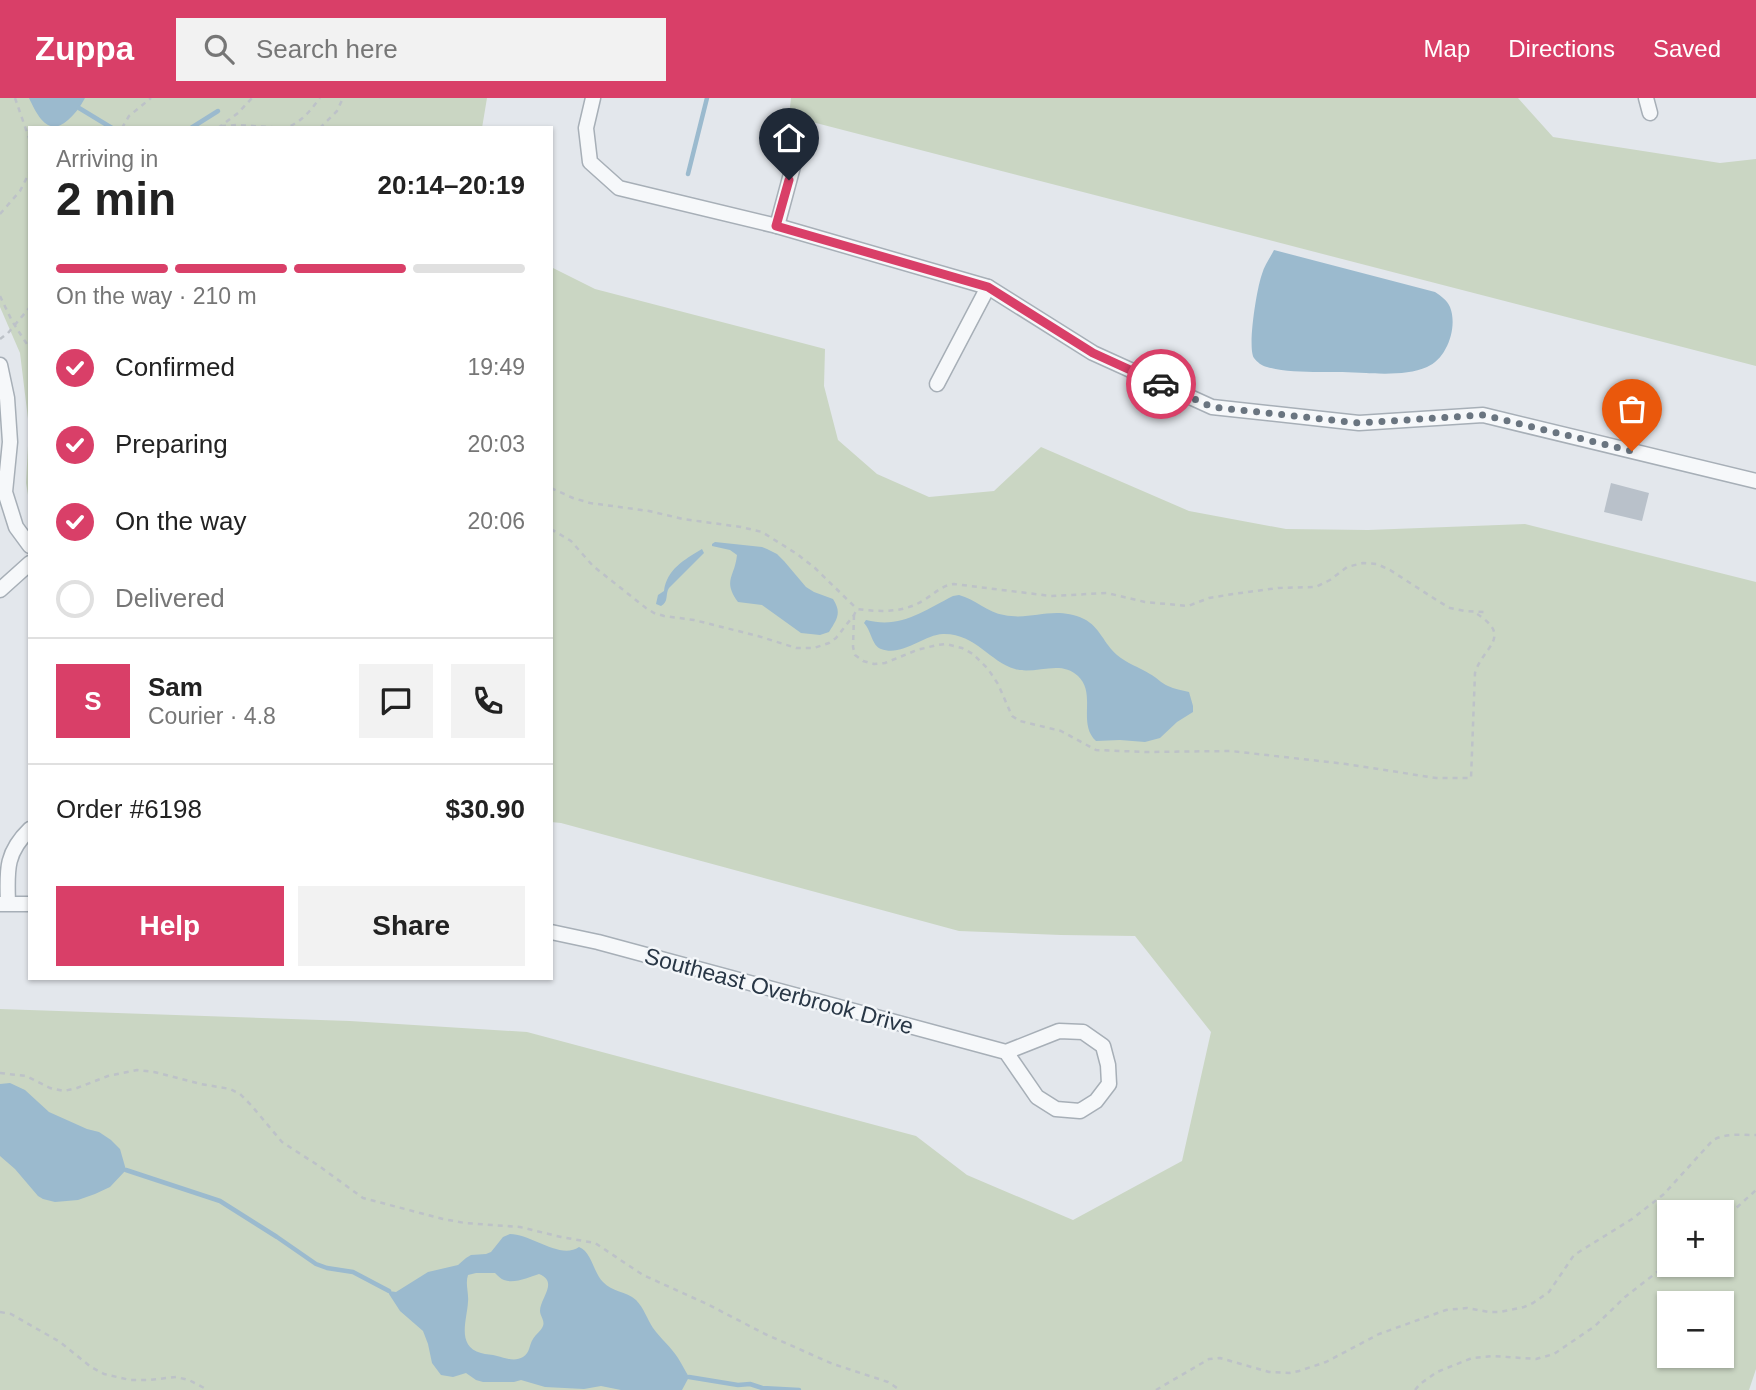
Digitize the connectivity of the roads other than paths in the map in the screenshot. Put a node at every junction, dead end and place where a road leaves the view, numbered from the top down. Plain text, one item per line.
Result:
1 (593, 98) edge
2 (1646, 98) edge
3 (1650, 113) dead end
4 (802, 133) dead end
5 (776, 226) junction
6 (988, 287) junction
7 (0, 365) edge
8 (937, 384) dead end
9 (1756, 481) edge
10 (28, 544) edge
11 (28, 565) edge
12 (0, 590) edge
13 (28, 831) edge
14 (4, 904) edge
15 (28, 904) edge
16 (553, 932) edge
17 (1006, 1052) junction

1 - 5 street
2 - 3 street
4 - 5 street
5 - 6 street
6 - 8 street
6 - 9 street
7 - 10 street
11 - 12 street
13 - 14 street
14 - 15 street
16 - 17 street, Southeast Overbrook Drive
17 - 17 street

